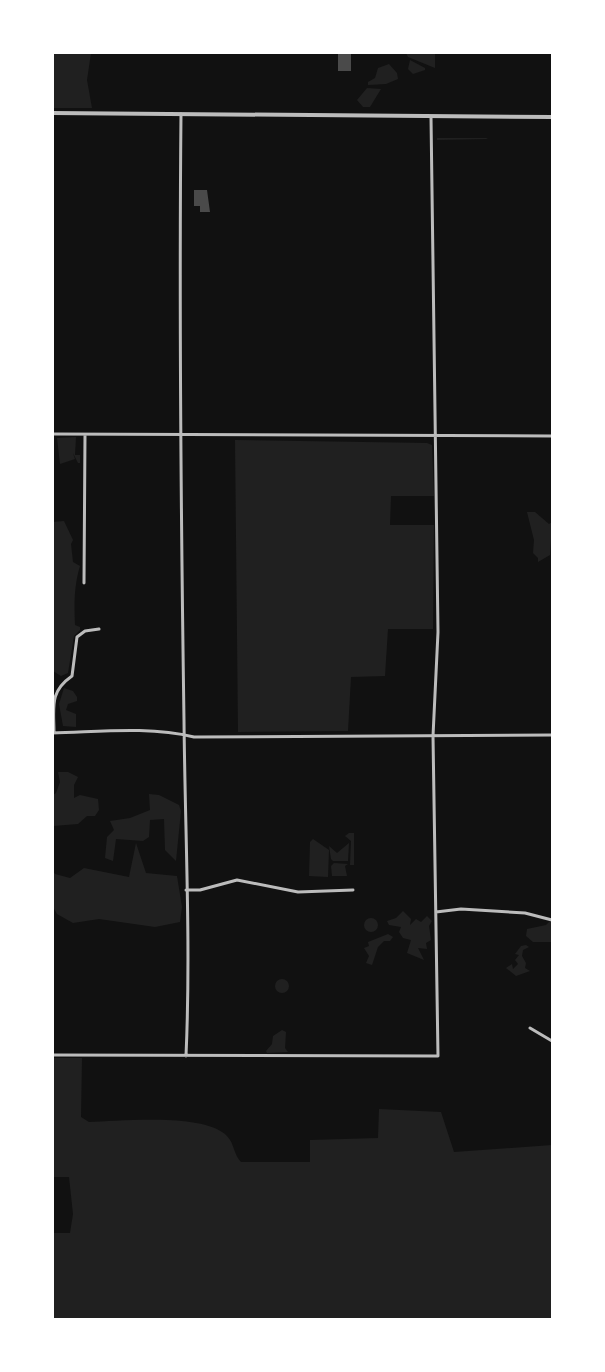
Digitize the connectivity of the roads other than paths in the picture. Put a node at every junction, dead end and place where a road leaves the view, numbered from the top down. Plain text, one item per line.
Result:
1 (52, 114) edge
2 (181, 114) junction
3 (431, 117) junction
4 (552, 117) edge
5 (52, 435) edge
6 (85, 435) junction
7 (180, 435) junction
8 (436, 436) junction
9 (552, 436) edge
10 (84, 583) dead end
11 (99, 629) dead end
12 (53, 733) edge
13 (184, 735) junction
14 (552, 735) edge
15 (433, 736) junction
16 (186, 890) junction
17 (353, 890) dead end
18 (436, 912) junction
19 (552, 920) edge
20 (530, 1028) dead end
21 (552, 1041) edge
22 (52, 1055) edge
23 (186, 1056) junction

1 - 2 street
2 - 3 street
2 - 7 street
3 - 4 street
3 - 8 street
5 - 6 street
6 - 7 street
6 - 10 street
7 - 8 street
7 - 13 street
8 - 9 street
8 - 15 street
11 - 12 street
12 - 13 street
13 - 15 street
13 - 16 street
14 - 15 street
15 - 18 street
16 - 17 street
16 - 23 street
18 - 19 street
18 - 23 street
20 - 21 street
22 - 23 street

